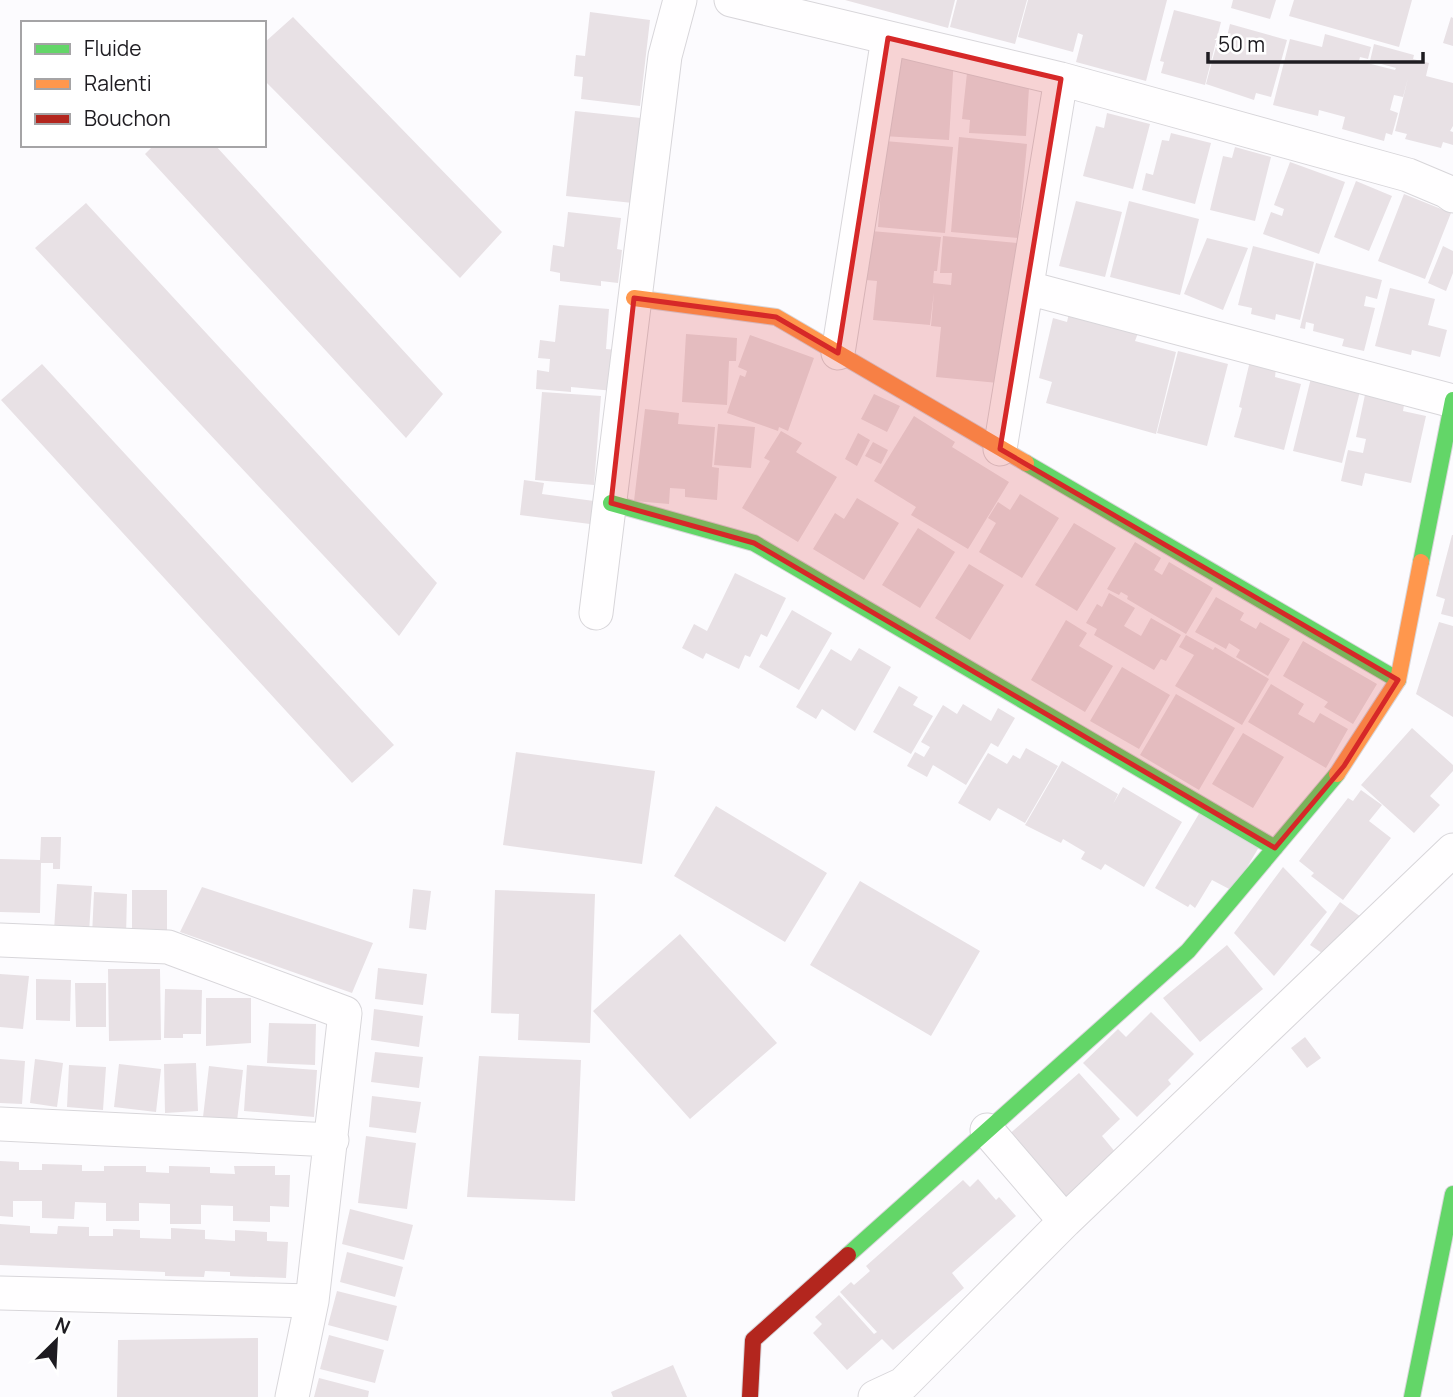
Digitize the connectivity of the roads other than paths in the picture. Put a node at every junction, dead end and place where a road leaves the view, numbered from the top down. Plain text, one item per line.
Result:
1 (680, 0) edge
2 (731, 0) edge
3 (888, 38) junction
4 (1061, 79) junction
5 (1453, 196) edge
6 (1028, 288) junction
7 (634, 298) junction
8 (838, 353) junction
9 (1453, 401) edge
10 (1000, 449) junction
11 (611, 503) junction
12 (596, 612) dead end
13 (1398, 680) junction
14 (1275, 848) junction
15 (1453, 850) edge
16 (0, 940) edge
17 (0, 1124) edge
18 (987, 1130) junction
19 (332, 1140) junction
20 (1453, 1194) edge
21 (1065, 1221) junction
22 (1445, 1273) edge
23 (0, 1293) edge
24 (312, 1301) junction
25 (292, 1397) edge
26 (750, 1397) edge
27 (875, 1397) edge
28 (1412, 1397) edge

1 - 7 street
2 - 3 street
3 - 4 street
3 - 8 street
4 - 5 street
4 - 6 street
6 - 9 street
6 - 10 street
7 - 8 street
7 - 11 street
8 - 10 street
9 - 13 street
10 - 13 street
11 - 12 street
11 - 14 street
13 - 14 street
14 - 18 street
15 - 21 street
16 - 19 street
17 - 19 street
18 - 21 street
18 - 26 street
19 - 24 street
20 - 22 street
21 - 27 street
22 - 28 street
23 - 24 street
24 - 25 street

